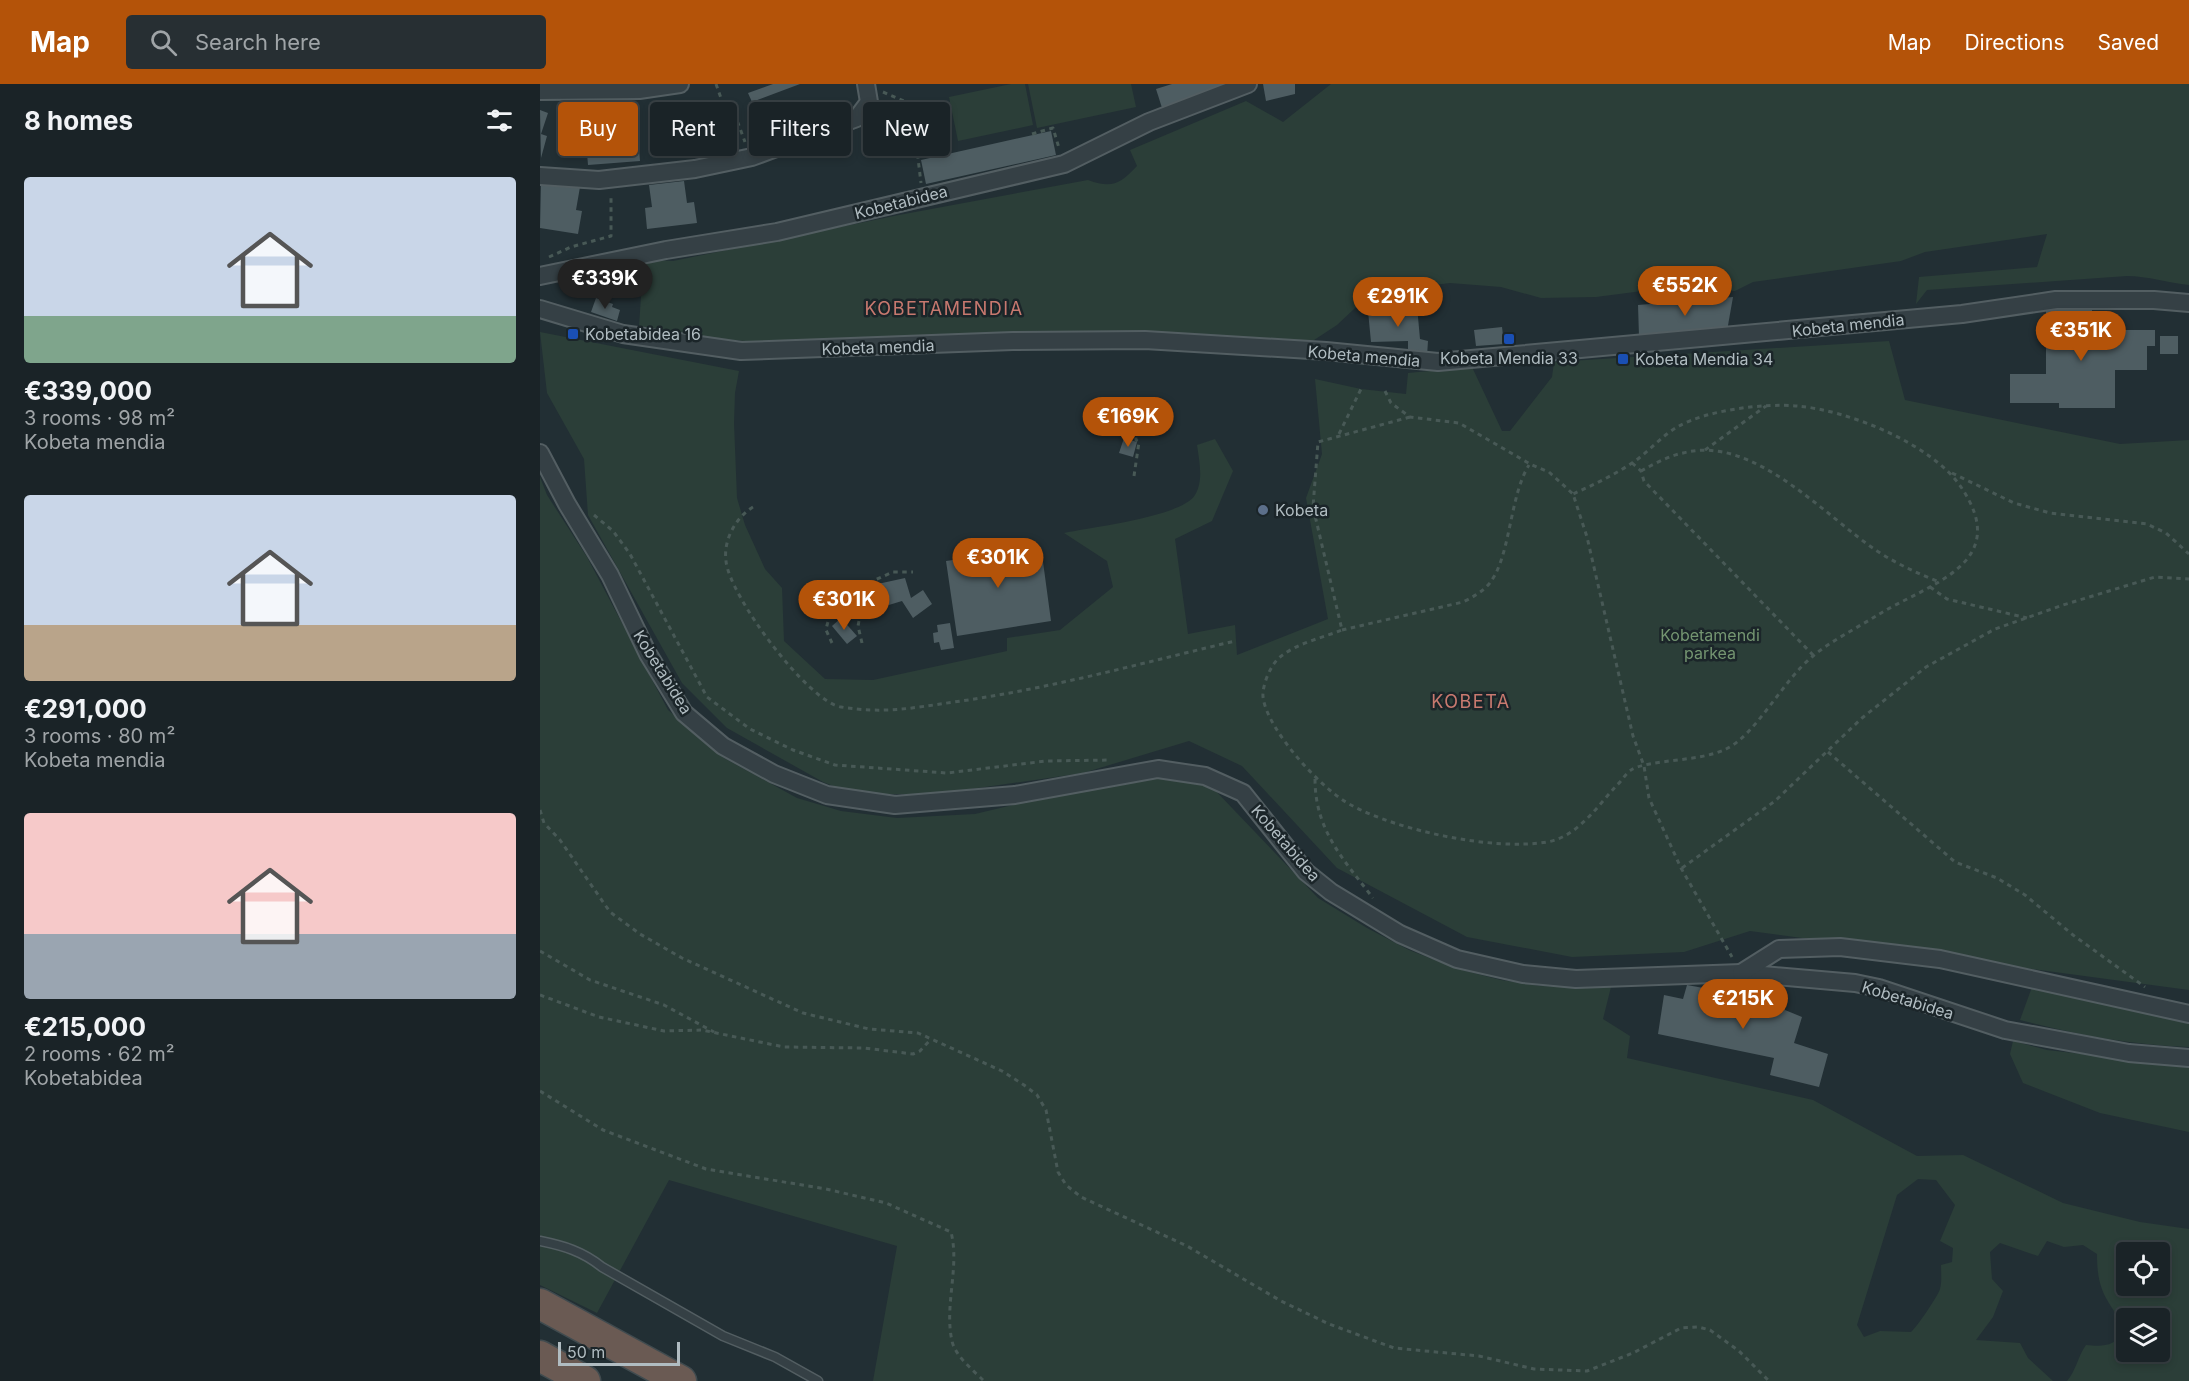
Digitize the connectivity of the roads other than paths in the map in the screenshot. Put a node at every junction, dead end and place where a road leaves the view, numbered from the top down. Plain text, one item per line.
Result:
1 (680, 84) edge
2 (1248, 84) edge
3 (872, 87) edge
4 (540, 91) edge
5 (540, 176) edge
6 (541, 269) edge
7 (2189, 303) edge
8 (540, 309) edge
9 (540, 453) edge
10 (1741, 973) junction
11 (2189, 1014) edge
12 (2189, 1058) edge
13 (540, 1241) edge
14 (540, 1304) edge
15 (540, 1356) edge
16 (585, 1381) edge
17 (681, 1381) edge
18 (818, 1381) edge

1 - 4 street
2 - 6 street, Kobetabidea
3 - 5 street
7 - 8 street, Kobeta mendia
9 - 10 street, Kobetabidea
10 - 11 street
10 - 12 street, Kobetabidea
13 - 18 lane
14 - 17 highway
15 - 16 highway

